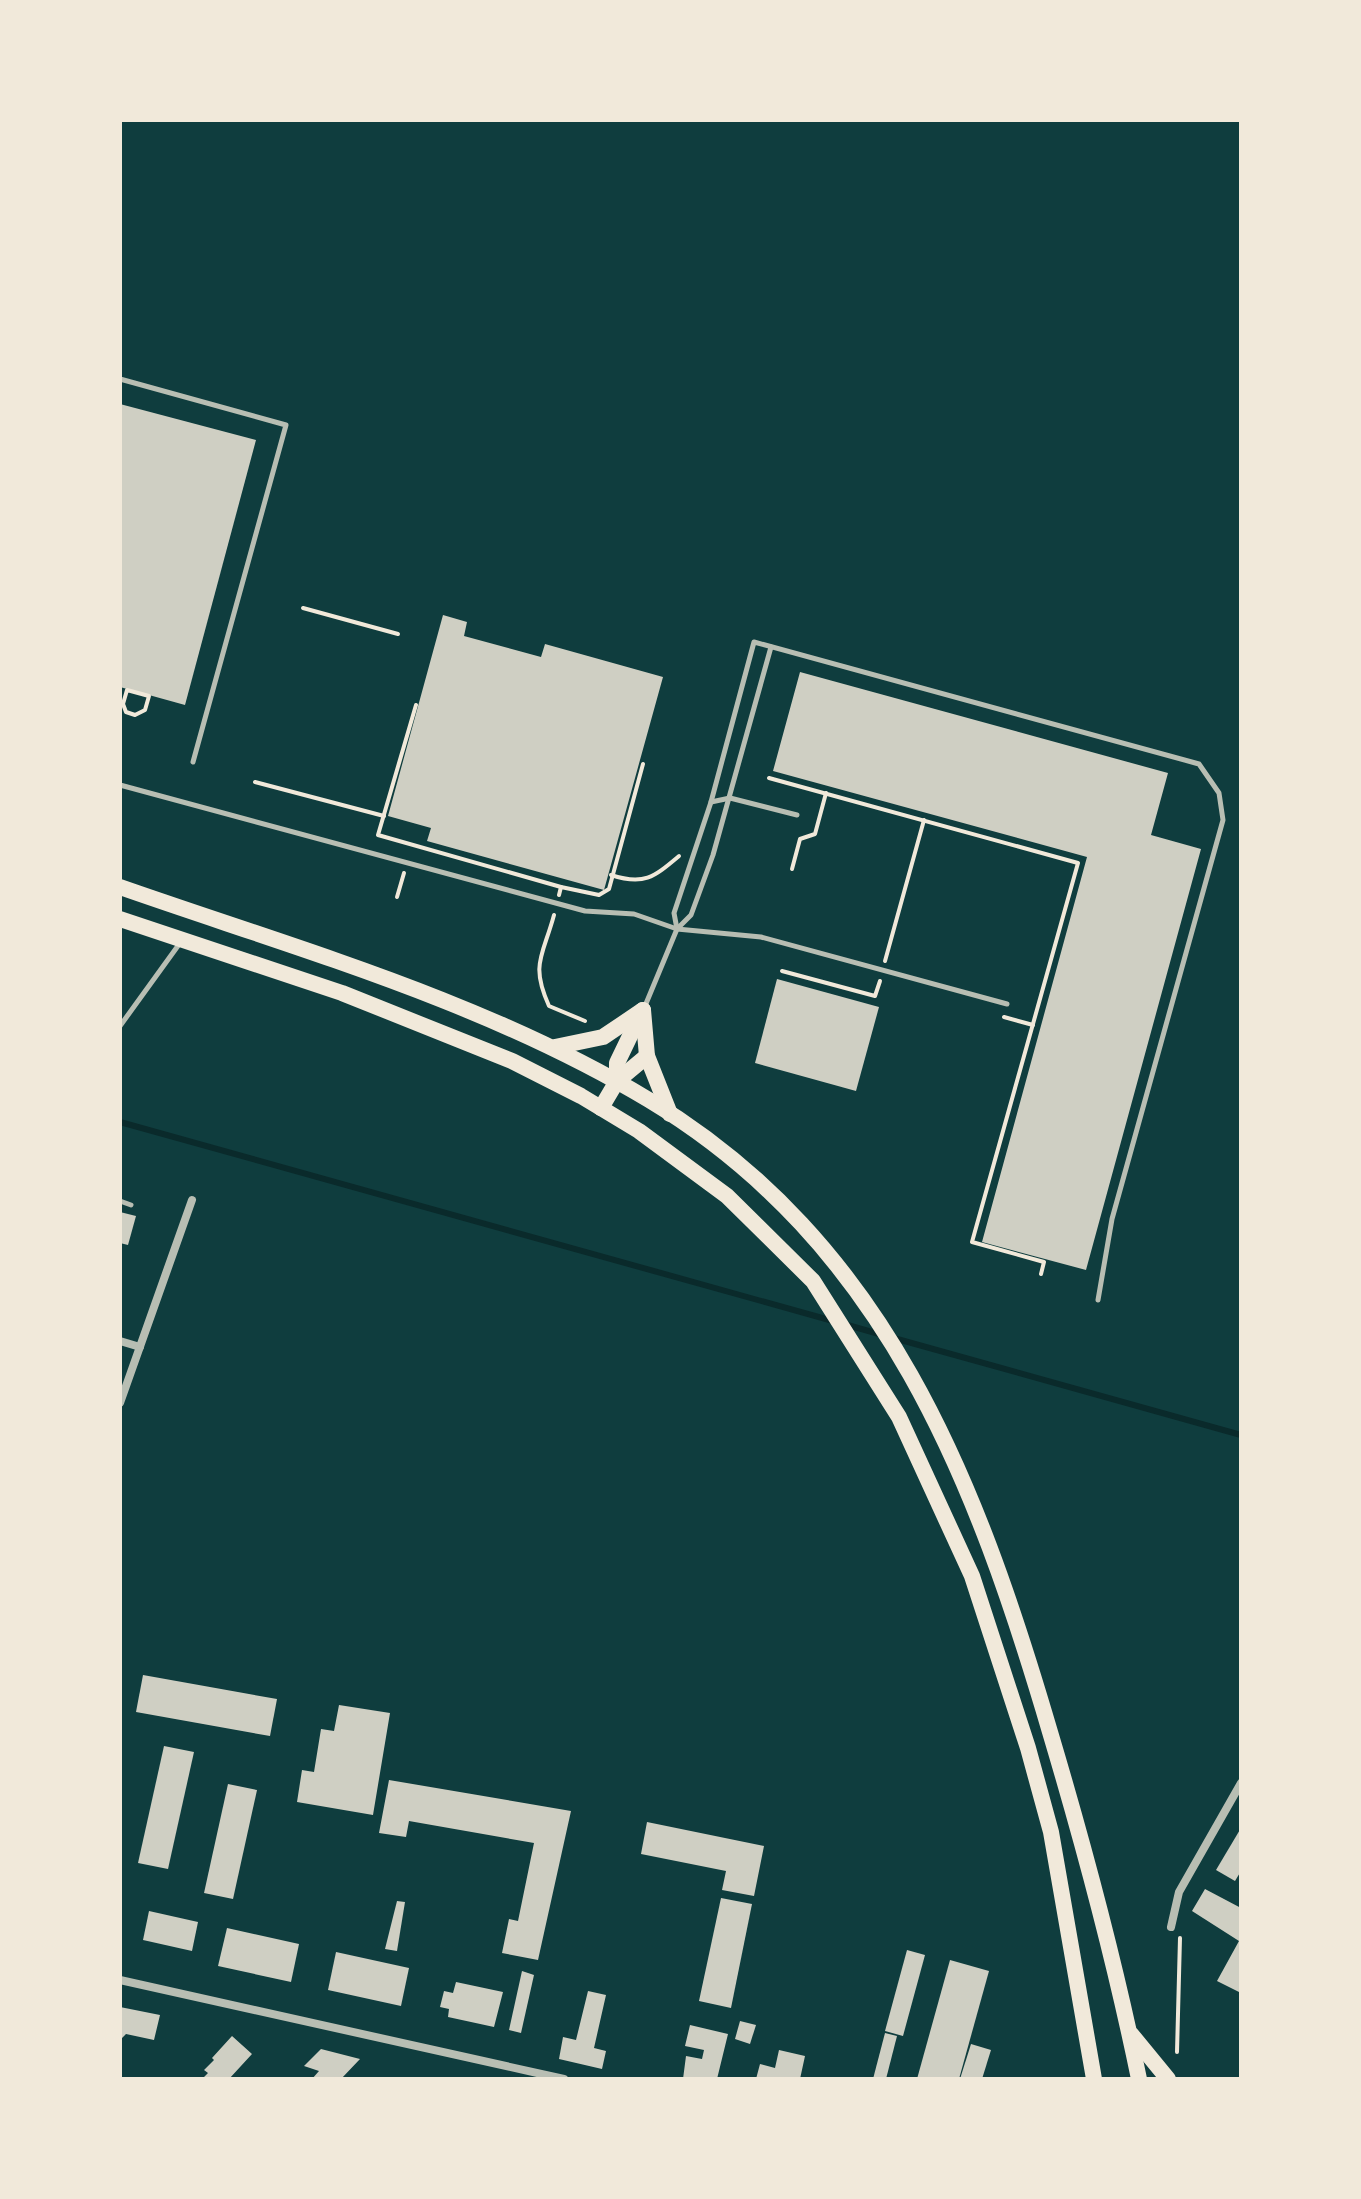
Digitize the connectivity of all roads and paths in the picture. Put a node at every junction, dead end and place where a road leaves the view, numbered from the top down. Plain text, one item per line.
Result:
1 (120, 379) edge
2 (303, 608) dead end
3 (398, 634) dead end
4 (771, 647) junction
5 (122, 698) edge
6 (416, 705) dead end
7 (193, 762) dead end
8 (769, 778) dead end
9 (255, 782) dead end
10 (120, 785) edge
11 (826, 793) junction
12 (730, 798) junction
13 (711, 802) junction
14 (797, 815) dead end
15 (384, 816) junction
16 (924, 820) junction
17 (689, 848) dead end
18 (792, 869) dead end
19 (404, 871) dead end
20 (611, 875) dead end
21 (120, 887) edge
22 (561, 887) dead end
23 (397, 897) dead end
24 (120, 919) edge
25 (677, 929) junction
26 (182, 941) junction
27 (882, 970) junction
28 (782, 971) dead end
29 (1007, 1004) dead end
30 (643, 1010) junction
31 (120, 1026) edge
32 (555, 1047) junction
33 (647, 1056) junction
34 (617, 1081) junction
35 (601, 1108) junction
36 (670, 1114) junction
37 (192, 1200) dead end
38 (120, 1201) edge
39 (131, 1205) dead end
40 (1041, 1274) dead end
41 (1098, 1300) dead end
42 (120, 1341) edge
43 (140, 1347) junction
44 (120, 1403) edge
45 (1241, 1783) edge
46 (1171, 1927) joint
47 (120, 1980) edge
48 (1129, 2032) junction
49 (1177, 2052) dead end
50 (564, 2079) edge
51 (1094, 2079) edge
52 (1139, 2079) edge
53 (1168, 2079) edge

1 - 7 lane
2 - 3 path
4 - 12 lane
4 - 13 lane
4 - 41 lane
5 - 5 path
6 - 15 path
8 - 11 path
9 - 15 path
10 - 25 lane
11 - 16 path
11 - 18 path
12 - 13 lane
12 - 14 lane
12 - 25 lane
13 - 25 lane
15 - 22 path
16 - 27 path
16 - 40 path
17 - 20 path
19 - 23 path
21 - 32 main road
24 - 26 main road
25 - 27 lane
25 - 30 lane
26 - 31 lane
26 - 35 main road
27 - 28 path
27 - 29 lane
30 - 32 main road
30 - 33 main road
30 - 34 main road
32 - 34 main road
33 - 34 main road
33 - 36 main road
34 - 35 main road
34 - 36 main road
35 - 51 main road
36 - 48 main road
37 - 43 street
38 - 39 lane
42 - 43 street
43 - 44 street
45 - 46 street
46 - 49 path
47 - 50 street
48 - 52 main road
48 - 53 main road

